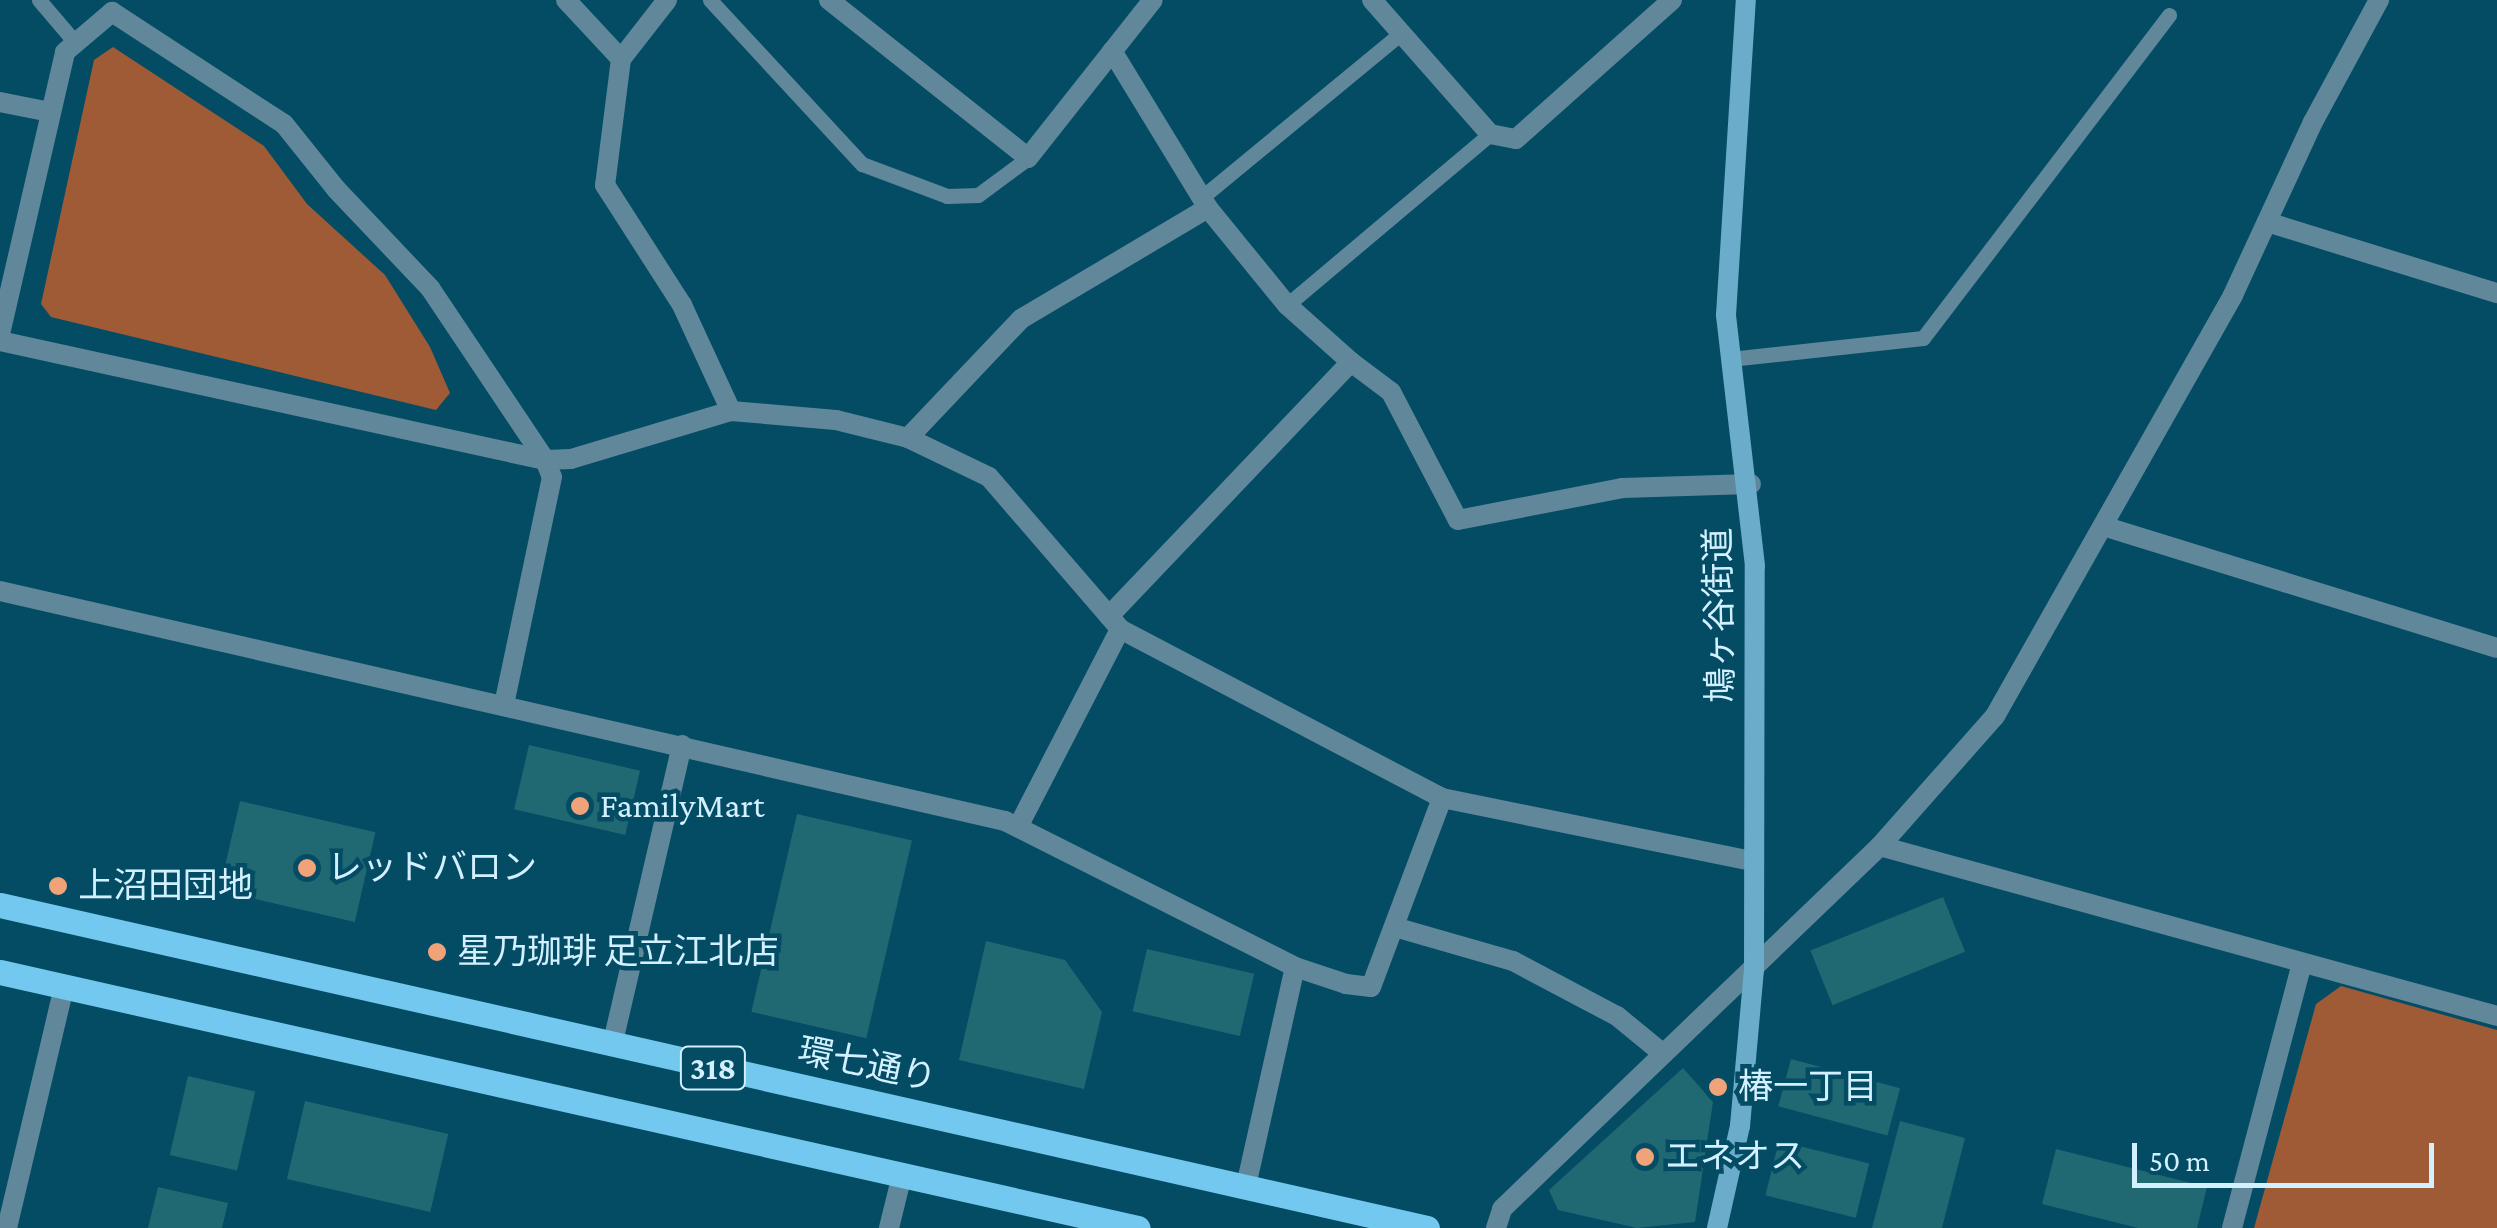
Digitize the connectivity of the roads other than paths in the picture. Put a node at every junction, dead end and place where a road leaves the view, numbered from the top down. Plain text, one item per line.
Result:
1 (39, 0) edge
2 (566, 0) edge
3 (667, 0) edge
4 (710, 0) edge
5 (830, 0) edge
6 (1152, 0) edge
7 (1372, 0) edge
8 (1672, 0) edge
9 (1746, 0) edge
10 (2379, 0) edge
11 (2169, 15) dead end
12 (1402, 33) junction
13 (74, 41) junction
14 (1112, 52) junction
15 (622, 58) junction
16 (0, 102) edge
17 (50, 112) junction
18 (1490, 134) junction
19 (1028, 158) junction
20 (1204, 203) junction
21 (2267, 222) junction
22 (2497, 293) edge
23 (1287, 305) junction
24 (0, 338) edge
25 (1730, 359) junction
26 (1351, 362) junction
27 (731, 411) junction
28 (908, 438) junction
29 (544, 460) junction
30 (1750, 484) junction
31 (2104, 526) junction
32 (0, 591) edge
33 (1114, 623) junction
34 (2497, 648) edge
35 (504, 704) junction
36 (682, 745) junction
37 (1442, 798) junction
38 (1018, 826) junction
39 (1880, 846) junction
40 (1752, 861) junction
41 (0, 905) edge
42 (1398, 928) junction
43 (2302, 962) junction
44 (1294, 967) junction
45 (1754, 970) junction
46 (0, 972) edge
47 (64, 987) junction
48 (2497, 1016) edge
49 (612, 1046) junction
50 (1662, 1053) junction
51 (902, 1176) junction
52 (1246, 1186) junction
53 (7, 1228) edge
54 (889, 1228) edge
55 (1138, 1228) edge
56 (1426, 1228) edge
57 (1496, 1228) edge
58 (1717, 1228) edge
59 (2232, 1228) edge

1 - 13 lane
2 - 15 street
3 - 15 street
4 - 19 lane
5 - 19 street
6 - 14 street
7 - 12 street
8 - 18 street
9 - 25 main road, 鳩ヶ谷街道
10 - 21 street
11 - 25 lane
12 - 18 street
12 - 20 lane
13 - 17 street
13 - 29 street
14 - 19 street
14 - 20 street
15 - 27 street
16 - 17 street
17 - 24 street
18 - 23 lane
20 - 23 street
20 - 28 street
21 - 22 street
21 - 31 street
23 - 26 street
24 - 29 street
25 - 30 main road, 鳩ヶ谷街道
26 - 30 street
26 - 33 street
27 - 28 street
27 - 29 street
28 - 33 street
29 - 35 street
30 - 40 main road, 鳩ヶ谷街道
31 - 34 street
31 - 39 street
32 - 35 street
33 - 37 street
33 - 38 street
35 - 36 street
36 - 38 street
36 - 49 street
37 - 40 street
37 - 42 street
38 - 44 street
39 - 43 street
39 - 45 street
40 - 45 main road, 鳩ヶ谷街道
41 - 49 main road, 環七通り / 318
42 - 44 street
42 - 50 street
43 - 48 street
43 - 59 street
44 - 52 street
45 - 50 street
45 - 58 main road, 鳩ヶ谷街道
46 - 47 main road, 318
47 - 51 main road, 318
47 - 53 street
49 - 52 main road, 環七通り / 318
50 - 57 street
51 - 54 street
51 - 55 main road, 318
52 - 56 main road, 環七通り / 318

